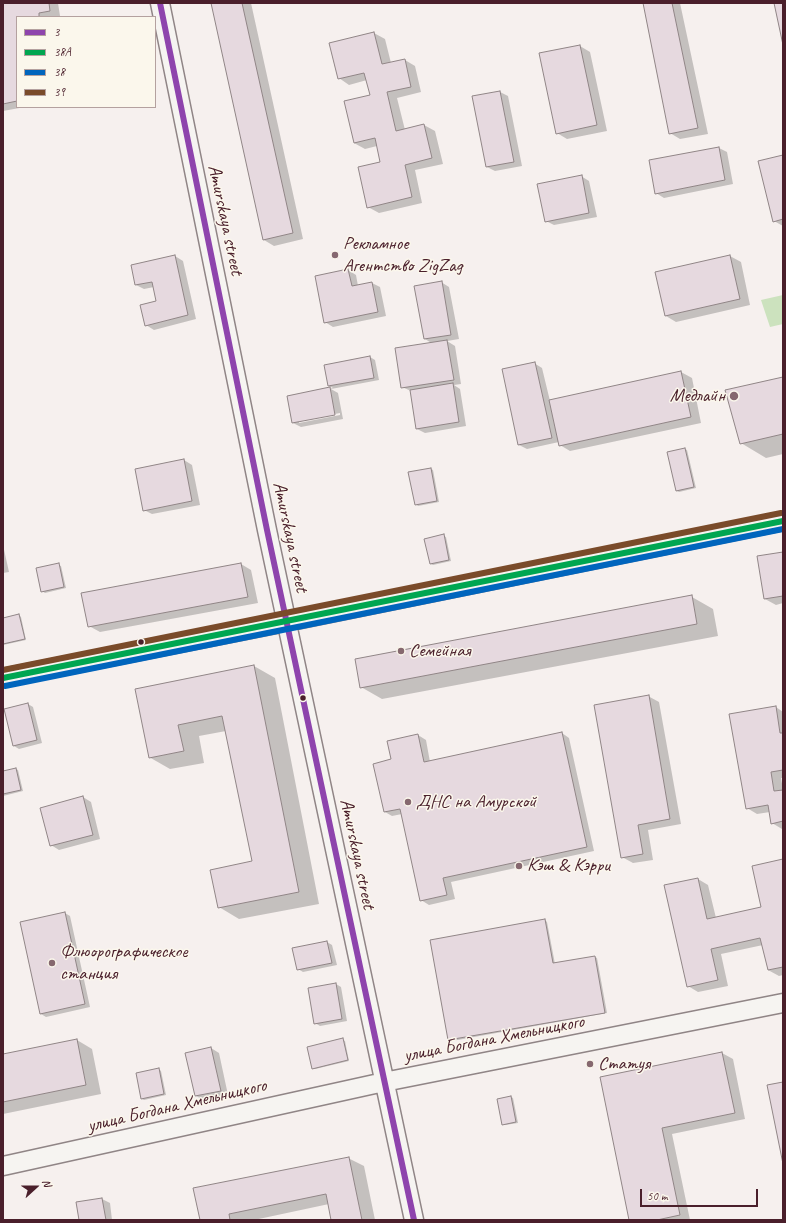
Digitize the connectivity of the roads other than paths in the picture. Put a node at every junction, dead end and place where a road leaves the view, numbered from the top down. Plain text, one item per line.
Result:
1 (160, 3) edge
2 (783, 521) edge
3 (286, 622) junction
4 (3, 678) edge
5 (783, 1003) edge
6 (384, 1082) junction
7 (3, 1166) edge
8 (414, 1220) edge

1 - 3 street, Amurskaya street
2 - 3 street
3 - 4 street
3 - 6 street, Amurskaya street
5 - 6 street, улица Богдана Хмельницкого
6 - 7 street, улица Богдана Хмельницкого
6 - 8 street, Amurskaya street

